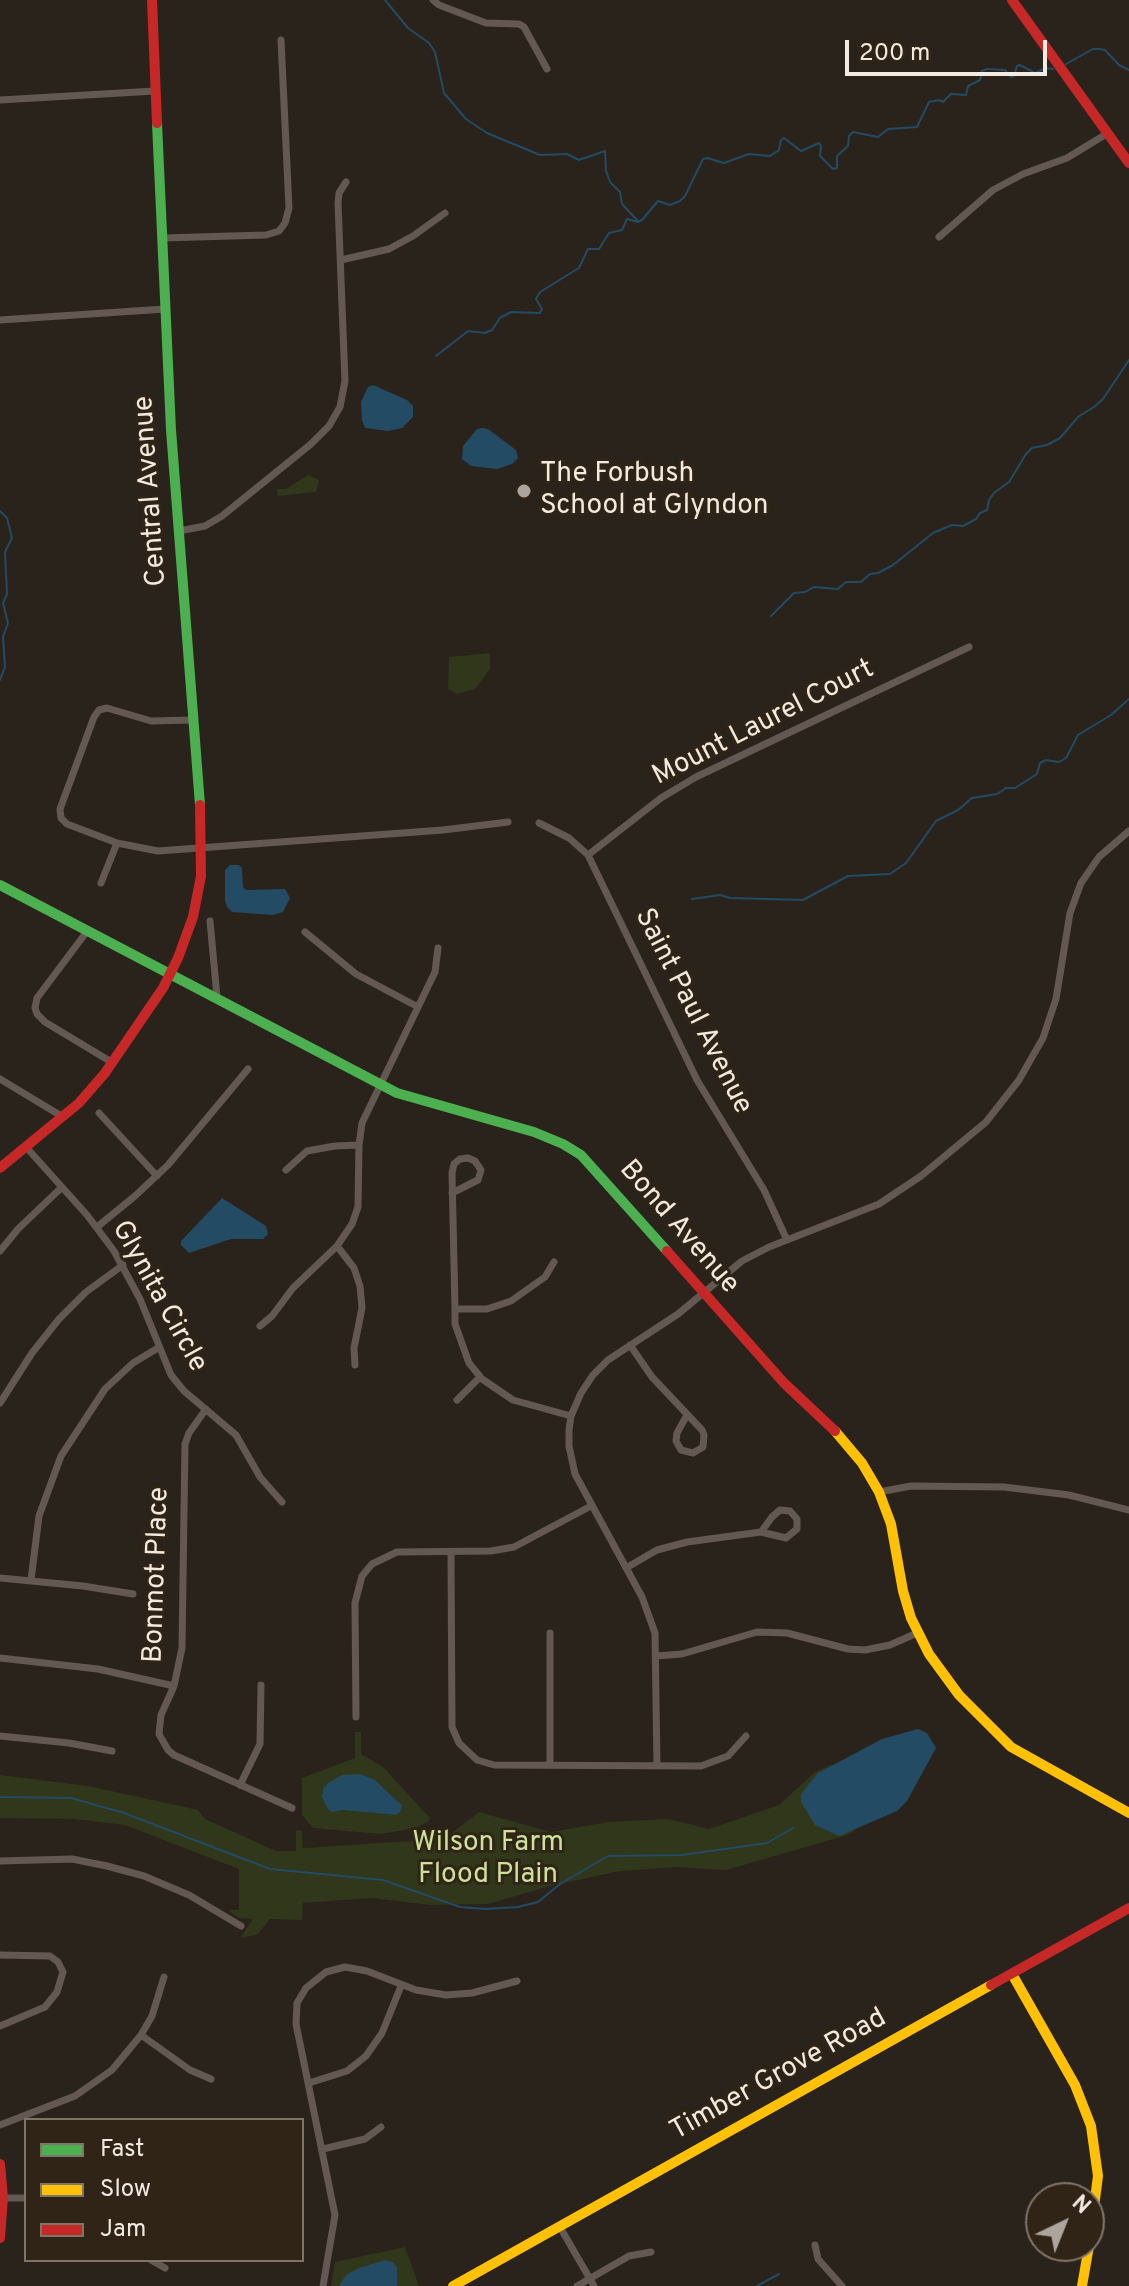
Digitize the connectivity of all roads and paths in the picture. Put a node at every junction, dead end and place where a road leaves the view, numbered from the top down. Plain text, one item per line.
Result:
1 (152, 0) edge
2 (433, 0) edge
3 (1012, 0) edge
4 (281, 40) dead end
5 (547, 69) dead end
6 (155, 91) junction
7 (0, 100) edge
8 (1108, 133) junction
9 (1129, 163) edge
10 (346, 182) dead end
11 (445, 213) dead end
12 (939, 237) dead end
13 (162, 238) junction
14 (341, 260) junction
15 (165, 309) junction
16 (0, 320) edge
17 (179, 531) junction
18 (969, 647) dead end
19 (192, 720) junction
20 (508, 822) dead end
21 (539, 823) dead end
22 (1129, 831) edge
23 (117, 843) junction
24 (203, 850) junction
25 (588, 855) junction
26 (101, 883) dead end
27 (0, 885) edge
28 (210, 921) dead end
29 (88, 930) junction
30 (305, 932) dead end
31 (438, 948) dead end
32 (172, 973) junction
33 (217, 997) junction
34 (418, 1007) junction
35 (113, 1063) junction
36 (248, 1069) dead end
37 (0, 1079) edge
38 (380, 1085) junction
39 (99, 1113) dead end
40 (63, 1117) junction
41 (359, 1145) junction
42 (26, 1147) junction
43 (0, 1168) edge
44 (286, 1170) dead end
45 (157, 1176) junction
46 (61, 1188) junction
47 (452, 1193) junction
48 (97, 1227) junction
49 (787, 1240) junction
50 (337, 1246) junction
51 (0, 1251) edge
52 (554, 1262) dead end
53 (123, 1265) junction
54 (704, 1293) junction
55 (455, 1309) junction
56 (260, 1326) dead end
57 (630, 1345) junction
58 (158, 1348) junction
59 (355, 1365) dead end
60 (480, 1377) junction
61 (457, 1400) dead end
62 (0, 1403) edge
63 (206, 1409) junction
64 (687, 1415) junction
65 (571, 1416) junction
66 (879, 1492) junction
67 (282, 1502) dead end
68 (591, 1506) junction
69 (1129, 1510) edge
70 (761, 1532) junction
71 (451, 1552) junction
72 (626, 1568) junction
73 (0, 1578) edge
74 (31, 1580) junction
75 (133, 1594) dead end
76 (550, 1633) dead end
77 (917, 1633) junction
78 (656, 1656) junction
79 (0, 1658) edge
80 (261, 1685) dead end
81 (174, 1686) junction
82 (356, 1717) dead end
83 (0, 1736) edge
84 (746, 1736) dead end
85 (112, 1751) dead end
86 (550, 1765) junction
87 (657, 1766) junction
88 (240, 1785) junction
89 (292, 1808) dead end
90 (1129, 1813) edge
91 (0, 1861) edge
92 (1129, 1908) edge
93 (241, 1926) dead end
94 (0, 1955) edge
95 (1012, 1974) junction
96 (164, 1977) dead end
97 (517, 1981) dead end
98 (401, 1986) junction
99 (0, 2026) edge
100 (141, 2035) junction
101 (211, 2079) dead end
102 (309, 2083) junction
103 (0, 2125) edge
104 (381, 2127) dead end
105 (323, 2149) junction
106 (0, 2164) edge
107 (1097, 2182) edge
108 (3, 2198) junction
109 (24, 2198) edge
110 (560, 2227) junction
111 (0, 2238) edge
112 (815, 2245) dead end
113 (651, 2252) dead end
114 (154, 2262) edge
115 (1086, 2262) edge
116 (165, 2268) dead end
117 (592, 2282) edge
118 (323, 2286) edge
119 (453, 2286) edge
120 (577, 2286) edge
121 (842, 2286) edge
122 (1082, 2286) edge

1 - 6 street, Central Avenue
2 - 5 street
3 - 8 street
4 - 13 street
6 - 7 street
6 - 13 street, Central Avenue
8 - 9 street
8 - 12 street
10 - 14 street
11 - 14 street
13 - 15 street, Central Avenue
14 - 17 street
15 - 16 street
15 - 17 street, Central Avenue
17 - 19 street, Central Avenue
18 - 25 street, Mount Laurel Court
19 - 23 street
19 - 24 street, Central Avenue
20 - 24 street
21 - 25 street, Saint Paul Avenue
22 - 49 street
23 - 24 street
23 - 26 street
24 - 32 street, Central Avenue
25 - 49 street, Saint Paul Avenue
27 - 29 street, Bond Avenue
28 - 33 street
29 - 32 street, Bond Avenue
29 - 35 street
30 - 34 street
31 - 34 street
32 - 33 street, Bond Avenue
32 - 35 street, Central Avenue
33 - 38 street, Bond Avenue
34 - 38 street
35 - 40 street, Central Avenue
36 - 45 street
37 - 40 street
38 - 41 street
38 - 54 street, Bond Avenue
39 - 45 street
40 - 42 street, Central Avenue
41 - 44 street
41 - 50 street
42 - 43 street, Central Avenue
42 - 46 street, Glynita Circle
45 - 48 street
46 - 48 street, Glynita Circle
46 - 51 street
47 - 47 street
47 - 55 street
48 - 53 street, Glynita Circle
49 - 54 street
50 - 56 street
50 - 59 street
52 - 55 street
53 - 58 street, Glynita Circle
53 - 62 street
54 - 57 street
54 - 66 street, Bond Avenue
55 - 60 street
57 - 64 street
57 - 65 street
58 - 63 street, Glynita Circle
58 - 74 street
60 - 61 street
60 - 65 street
63 - 67 street, Glynita Circle
63 - 81 street, Bonmot Place
64 - 64 street
65 - 68 street
66 - 69 street
66 - 77 street, Bond Avenue
68 - 71 street
68 - 72 street
70 - 70 street
70 - 72 street
71 - 82 street
71 - 86 street
72 - 78 street
73 - 74 street
74 - 75 street
76 - 86 street
77 - 78 street
77 - 90 street, Bond Avenue
78 - 87 street
79 - 81 street
80 - 88 street
81 - 88 street, Bonmot Place
83 - 85 street
84 - 87 street
86 - 87 street
88 - 89 street, Bonmot Place
91 - 93 street
92 - 95 street, Timber Grove Road
94 - 99 street
95 - 107 street
95 - 110 street, Timber Grove Road
96 - 100 street
97 - 98 street
98 - 102 street
98 - 102 street
100 - 101 street
100 - 103 street
102 - 105 street
104 - 105 street
105 - 118 street
106 - 108 street
108 - 109 street
108 - 111 street
110 - 117 street
110 - 119 street, Timber Grove Road
112 - 121 street
113 - 117 street
114 - 116 street
115 - 122 street
117 - 120 street

